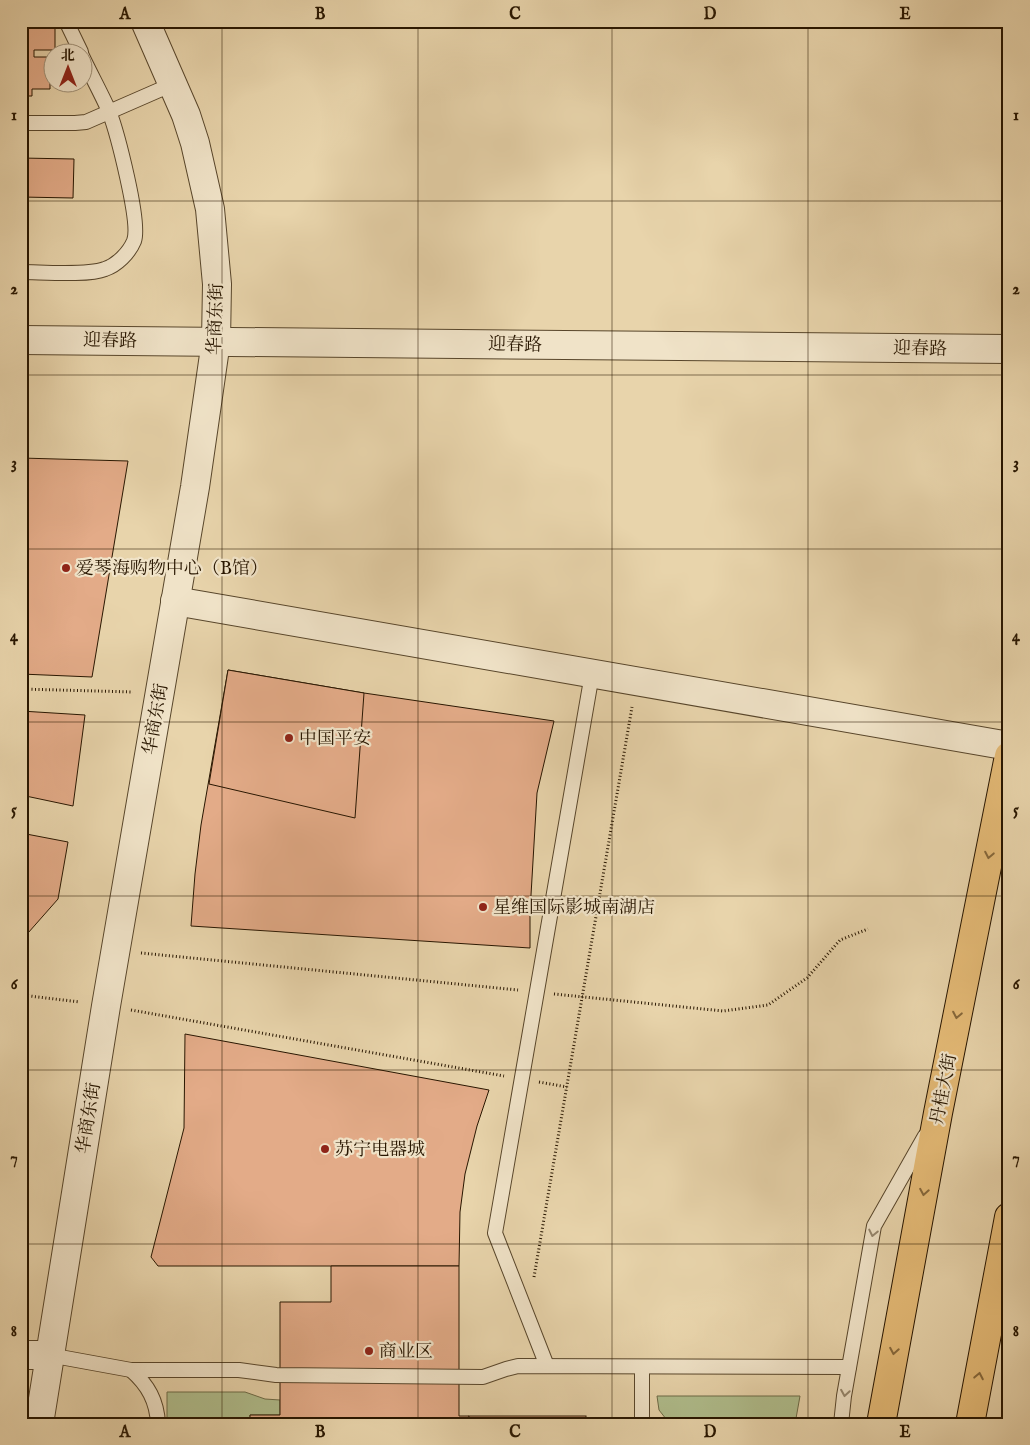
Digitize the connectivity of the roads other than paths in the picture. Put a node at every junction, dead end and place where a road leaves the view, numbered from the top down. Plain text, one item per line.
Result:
1 (66, 21) edge
2 (145, 21) edge
3 (76, 42) edge
4 (92, 77) edge
5 (173, 84) junction
6 (109, 113) junction
7 (21, 122) edge
8 (21, 272) edge
9 (21, 340) edge
10 (216, 341) junction
11 (1009, 349) edge
12 (175, 601) junction
13 (592, 674) junction
14 (1009, 746) edge
15 (1009, 756) edge
16 (938, 1113) junction
17 (1009, 1217) edge
18 (49, 1355) junction
19 (21, 1356) edge
20 (547, 1366) junction
21 (642, 1367) junction
22 (849, 1367) junction
23 (131, 1370) junction
24 (643, 1422) edge
25 (39, 1424) edge
26 (158, 1424) edge
27 (841, 1424) edge
28 (881, 1424) edge
29 (970, 1424) edge

1 - 3 lane
2 - 5 street, 华商东街
4 - 6 lane
5 - 6 lane
5 - 10 street, 华商东街
6 - 7 lane
6 - 8 lane
9 - 10 street, 迎春路
10 - 11 street, 迎春路
10 - 12 street, 华商东街
12 - 13 street
12 - 18 street, 华商东街
13 - 14 street
13 - 20 lane
15 -> 16 main road, 丹桂大街
16 -> 22 lane
16 -> 28 main road, 丹桂大街
29 -> 17 main road
18 - 19 street
18 - 23 lane
18 - 25 street, 华商东街
20 - 21 lane
20 - 23 lane
21 - 22 lane
21 - 24 lane
22 -> 27 lane
23 - 26 lane

